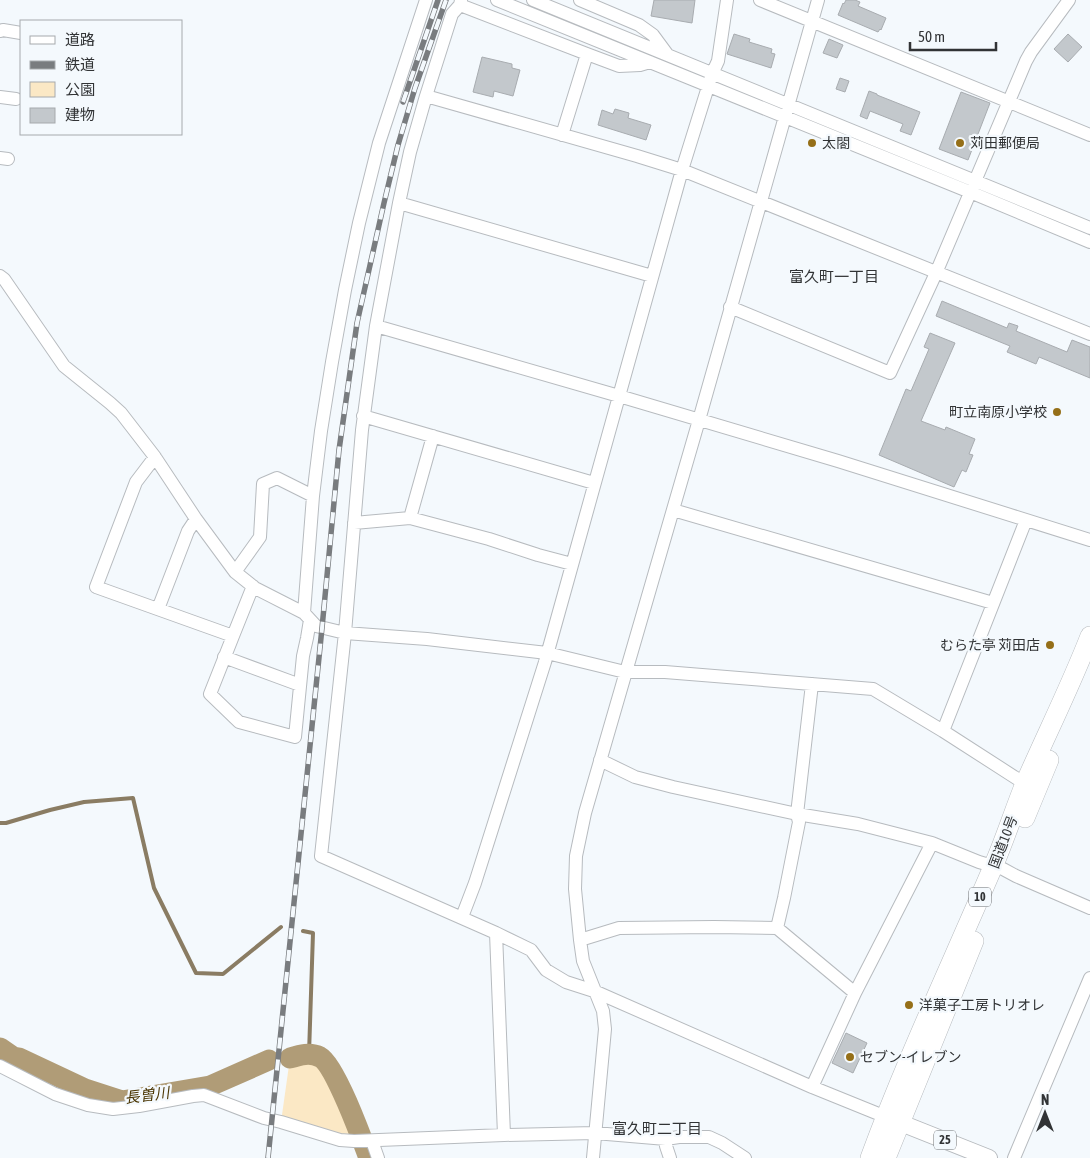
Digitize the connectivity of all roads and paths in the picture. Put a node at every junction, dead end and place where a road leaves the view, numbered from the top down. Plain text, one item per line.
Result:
1 (426, 0) edge
2 (497, 0) edge
3 (533, 0) edge
4 (580, 0) edge
5 (728, 0) edge
6 (760, 0) edge
7 (818, 0) edge
8 (1069, 0) edge
9 (460, 3) edge
10 (812, 21) junction
11 (0, 31) edge
12 (20, 33) edge
13 (586, 54) junction
14 (668, 55) junction
15 (650, 62) junction
16 (710, 80) junction
17 (426, 96) junction
18 (0, 98) edge
19 (16, 99) dead end
20 (1008, 102) junction
21 (789, 104) junction
22 (785, 118) junction
23 (562, 135) junction
24 (1090, 135) edge
25 (682, 170) junction
26 (972, 186) junction
27 (761, 202) junction
28 (399, 203) junction
29 (1090, 228) edge
30 (1090, 242) edge
31 (936, 273) junction
32 (0, 276) edge
33 (652, 276) junction
34 (730, 308) junction
35 (376, 326) junction
36 (1090, 334) edge
37 (619, 396) junction
38 (364, 416) junction
39 (699, 420) junction
40 (433, 436) junction
41 (155, 457) junction
42 (594, 483) junction
43 (313, 496) junction
44 (673, 510) junction
45 (410, 518) junction
46 (196, 519) junction
47 (1026, 520) junction
48 (354, 523) junction
49 (1090, 540) edge
50 (572, 564) junction
51 (235, 572) junction
52 (253, 586) junction
53 (993, 603) junction
54 (158, 609) junction
55 (307, 617) junction
56 (345, 633) junction
57 (232, 636) junction
58 (1090, 636) edge
59 (547, 653) junction
60 (224, 657) junction
61 (1090, 660) edge
62 (626, 672) junction
63 (812, 684) junction
64 (300, 685) junction
65 (943, 730) junction
66 (600, 760) junction
67 (1031, 787) junction
68 (797, 814) junction
69 (932, 843) junction
70 (998, 868) junction
71 (1090, 908) edge
72 (462, 918) junction
73 (777, 928) junction
74 (496, 933) junction
75 (580, 940) junction
76 (1090, 978) edge
77 (594, 991) junction
78 (855, 993) junction
79 (0, 1066) edge
80 (812, 1087) junction
81 (893, 1120) junction
82 (595, 1133) junction
83 (504, 1135) junction
84 (666, 1139) junction
85 (370, 1141) junction
86 (378, 1158) edge
87 (593, 1158) edge
88 (670, 1158) edge
89 (745, 1158) edge
90 (870, 1158) edge
91 (886, 1158) edge
92 (989, 1158) edge
93 (1014, 1158) edge

1 - 43 street
2 - 15 street
3 - 14 street
4 - 14 street
5 - 16 street
6 - 10 street
7 - 10 street
8 - 20 street
9 - 13 street
9 - 17 street
10 - 20 street
10 - 21 street
11 - 12 street
13 - 15 street
13 - 23 street
14 - 16 street
15 - 16 street
16 - 21 street
16 - 22 street
16 - 25 street
17 - 23 street
17 - 28 street
18 - 19 street
20 - 24 street
20 - 26 street
21 - 22 street
21 - 26 street
22 - 26 street
22 - 27 street
23 - 25 street
25 - 27 street
25 - 33 street
26 - 29 street
26 - 30 street
26 - 31 street
27 - 31 street
27 - 34 street
28 - 33 street
28 - 35 street
31 - 34 street
31 - 36 street
32 - 41 street
33 - 37 street
34 - 39 street
35 - 37 street
35 - 38 street
37 - 39 street
37 - 42 street
38 - 40 street
38 - 48 street
39 - 44 street
39 - 47 street
40 - 42 street
40 - 45 street
41 - 46 street
41 - 54 street
42 - 50 street
43 - 51 street
43 - 55 street
44 - 53 street
44 - 62 street
45 - 48 street
45 - 50 street
46 - 51 street
46 - 54 street
47 - 49 street
47 - 53 street
48 - 56 street
50 - 59 street
51 - 52 street
52 - 55 street
52 - 57 street
53 - 65 street
54 - 57 street
55 - 56 street
55 - 64 street
56 - 59 street
56 - 72 street
57 - 60 street
58 - 67 highway, 国道10号 / 10
59 - 62 street
59 - 72 street
60 - 64 street
60 - 64 street
61 - 67 highway, 国道10号 / 10
62 - 63 street
62 - 66 street
63 - 65 street
63 - 68 street
65 - 67 street
66 - 68 street
66 - 75 street
67 - 70 highway, 国道10号 / 10
68 - 69 street
68 - 73 street
69 - 70 street
69 - 78 street
70 - 71 street
70 - 81 highway, 国道10号 / 10
72 - 74 street
73 - 75 street
73 - 78 street
74 - 77 street
74 - 83 street
75 - 77 street
76 - 93 street
77 - 80 street
77 - 82 street
78 - 80 street
79 - 85 street
80 - 81 street
81 - 90 highway, 国道10号 / 10
81 - 91 highway, 国道10号 / 10
81 - 92 main road, 25
82 - 83 street
82 - 84 street
82 - 87 street
83 - 85 street
84 - 88 street
84 - 89 street
85 - 86 street

